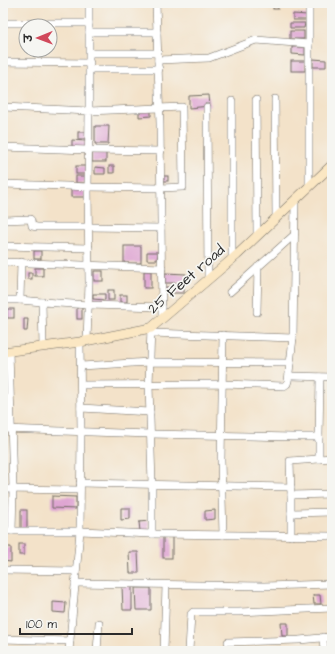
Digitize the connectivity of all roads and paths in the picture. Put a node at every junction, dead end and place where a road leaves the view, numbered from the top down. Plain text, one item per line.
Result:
1 (89, 3) edge
2 (156, 3) edge
3 (309, 3) edge
4 (3, 23) edge
5 (90, 23) junction
6 (90, 32) junction
7 (157, 32) junction
8 (309, 44) junction
9 (90, 53) junction
10 (158, 57) junction
11 (3, 62) edge
12 (90, 66) junction
13 (159, 69) junction
14 (275, 99) dead end
15 (256, 100) dead end
16 (232, 101) dead end
17 (3, 107) edge
18 (207, 107) dead end
19 (160, 108) junction
20 (89, 111) junction
21 (3, 147) edge
22 (88, 150) junction
23 (161, 151) junction
24 (332, 165) edge
25 (3, 184) edge
26 (88, 187) junction
27 (309, 187) junction
28 (161, 188) junction
29 (295, 200) junction
30 (276, 218) junction
31 (3, 220) edge
32 (88, 226) junction
33 (161, 228) junction
34 (257, 235) junction
35 (294, 235) junction
36 (3, 246) edge
37 (89, 248) junction
38 (232, 259) junction
39 (3, 262) edge
40 (21, 262) junction
41 (89, 265) junction
42 (258, 267) junction
43 (162, 268) junction
44 (208, 280) junction
45 (230, 292) dead end
46 (3, 300) edge
47 (20, 300) junction
48 (42, 302) junction
49 (89, 305) junction
50 (162, 307) junction
51 (257, 312) dead end
52 (162, 319) junction
53 (151, 330) junction
54 (224, 335) junction
55 (293, 338) junction
56 (84, 341) junction
57 (43, 347) junction
58 (6, 352) edge
59 (150, 362) junction
60 (223, 362) junction
61 (290, 362) junction
62 (80, 366) junction
63 (289, 376) junction
64 (320, 377) junction
65 (332, 377) edge
66 (223, 384) junction
67 (81, 385) junction
68 (149, 385) junction
69 (81, 408) junction
70 (150, 412) junction
71 (7, 429) edge
72 (81, 432) junction
73 (150, 434) junction
74 (222, 436) junction
75 (319, 437) junction
76 (332, 458) edge
77 (319, 459) junction
78 (152, 484) junction
79 (80, 486) junction
80 (221, 486) junction
81 (291, 487) junction
82 (3, 489) edge
83 (13, 489) junction
84 (332, 494) edge
85 (292, 495) junction
86 (332, 512) edge
87 (291, 513) junction
88 (3, 531) edge
89 (12, 531) junction
90 (80, 531) junction
91 (152, 534) junction
92 (223, 535) junction
93 (291, 536) junction
94 (332, 536) edge
95 (3, 570) edge
96 (76, 571) junction
97 (75, 583) junction
98 (332, 584) edge
99 (166, 585) junction
100 (332, 608) edge
101 (99, 623) dead end
102 (323, 637) junction
103 (332, 637) edge
104 (3, 639) edge
105 (70, 641) junction
106 (228, 642) dead end
107 (68, 651) edge
108 (97, 651) edge
109 (164, 651) edge
110 (189, 651) edge
111 (324, 651) edge

1 - 5 street
2 - 7 street
3 - 8 street
4 - 5 street
5 - 6 street
6 - 7 street
6 - 9 street
7 - 10 street
8 - 10 street
8 - 27 street
9 - 10 street
9 - 12 street
10 - 13 street
11 - 12 street
12 - 13 street
12 - 20 street
13 - 19 street
14 - 30 street
15 - 34 street
16 - 38 street
17 - 20 street
18 - 44 street
19 - 20 street
19 - 23 street
19 - 28 street
20 - 22 street
21 - 22 street
22 - 23 street
22 - 26 street
23 - 28 street
24 - 27 street, 25 Feet road
25 - 26 street
26 - 28 street
26 - 32 street
27 - 29 street, 25 Feet road
28 - 33 street
29 - 30 street, 25 Feet road
29 - 35 street
30 - 34 street, 25 Feet road
31 - 32 street
32 - 33 street
32 - 37 street
33 - 43 street
34 - 38 street, 25 Feet road
35 - 42 street
35 - 55 street
36 - 37 street
37 - 41 street
38 - 44 street, 25 Feet road
39 - 40 street
40 - 41 street
40 - 47 street
41 - 43 street
41 - 49 street
42 - 45 street
42 - 51 street
43 - 50 street
44 - 52 street, 25 Feet road
46 - 47 street
47 - 48 street
48 - 49 street
48 - 57 street
49 - 50 street
49 - 56 street
50 - 52 street
52 - 53 street, 25 Feet road
53 - 54 street
53 - 56 street, 25 Feet road
53 - 59 street
54 - 55 street
54 - 60 street
55 - 61 street
56 - 57 street, 25 Feet road
56 - 62 street
57 - 58 street, 25 Feet road
58 - 71 street
59 - 60 street
59 - 62 street
59 - 68 street
60 - 61 street
60 - 66 street
61 - 63 street
62 - 67 street
63 - 64 street
63 - 66 street
64 - 65 street
64 - 75 street
66 - 68 street
66 - 74 street
67 - 68 street
67 - 69 street
68 - 70 street
69 - 70 street
69 - 72 street
70 - 73 street
71 - 72 street
71 - 83 street
72 - 73 street
72 - 79 street
73 - 74 street
73 - 78 street
74 - 75 street
74 - 80 street
75 - 77 street
76 - 77 street
77 - 81 street
78 - 79 street
78 - 80 street
78 - 91 street
79 - 83 street
79 - 90 street
80 - 81 street
80 - 92 street
81 - 85 street
82 - 83 street
83 - 89 street
84 - 85 street
85 - 87 street
86 - 87 street
87 - 93 street
88 - 89 street
89 - 90 street
90 - 91 street
90 - 96 street
91 - 92 street
92 - 93 street
93 - 94 street
95 - 96 street
96 - 97 street
97 - 99 street
97 - 105 street
98 - 99 street
99 - 109 street
100 - 110 street
101 - 108 street
102 - 103 street
102 - 106 street
102 - 111 street
104 - 105 street
105 - 107 street

